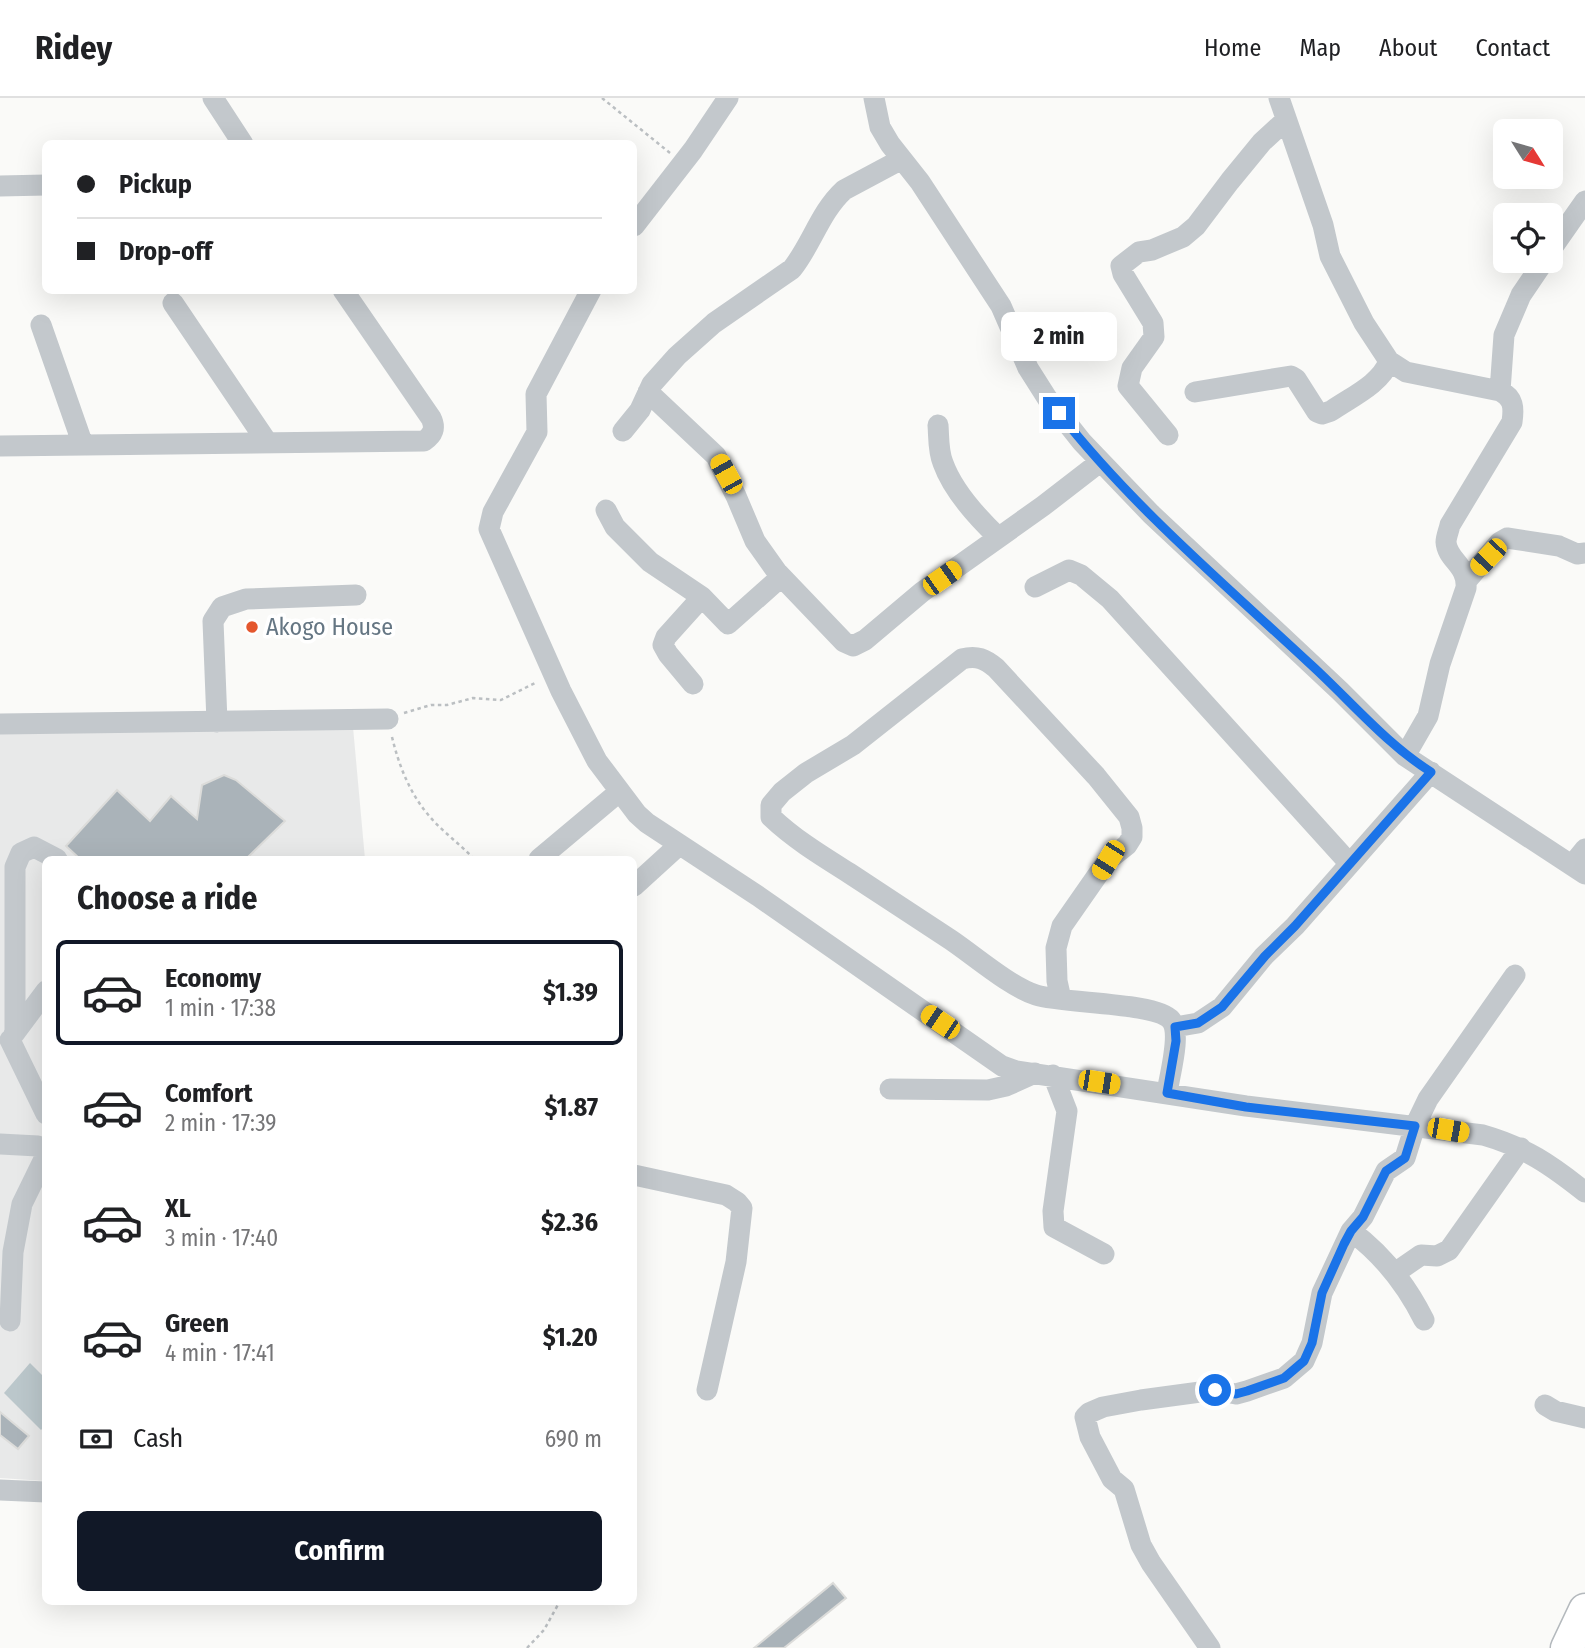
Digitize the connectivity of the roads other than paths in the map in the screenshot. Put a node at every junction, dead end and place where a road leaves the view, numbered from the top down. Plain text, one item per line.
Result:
1 (213, 98) edge
2 (728, 98) edge
3 (874, 98) edge
4 (1279, 98) edge
5 (1286, 120) junction
6 (240, 140) edge
7 (902, 159) junction
8 (42, 185) edge
9 (0, 186) edge
10 (1585, 201) edge
11 (637, 222) edge
12 (1563, 232) edge
13 (1536, 273) edge
14 (347, 294) edge
15 (590, 294) edge
16 (173, 303) dead end
17 (41, 325) dead end
18 (1389, 361) junction
19 (1500, 391) junction
20 (648, 392) junction
21 (1195, 392) dead end
22 (938, 425) dead end
23 (623, 431) dead end
24 (1168, 435) dead end
25 (267, 442) junction
26 (83, 445) junction
27 (0, 446) edge
28 (1100, 462) junction
29 (606, 510) dead end
30 (998, 537) junction
31 (1585, 553) edge
32 (781, 577) junction
33 (1467, 580) junction
34 (1035, 587) dead end
35 (356, 595) dead end
36 (702, 597) junction
37 (693, 684) dead end
38 (388, 719) road end
39 (217, 722) junction
40 (0, 724) edge
41 (1405, 756) junction
42 (1431, 772) junction
43 (619, 792) junction
44 (679, 845) junction
45 (51, 856) edge
46 (543, 856) edge
47 (1581, 863) edge
48 (1350, 864) junction
49 (637, 883) edge
50 (1515, 975) dead end
51 (42, 996) edge
52 (1061, 999) junction
53 (1175, 1027) junction
54 (8, 1038) edge
55 (1044, 1074) junction
56 (890, 1089) dead end
57 (1167, 1093) junction
58 (42, 1106) edge
59 (1415, 1126) junction
60 (0, 1144) edge
61 (1521, 1148) junction
62 (42, 1151) edge
63 (42, 1154) edge
64 (637, 1176) edge
65 (1585, 1192) edge
66 (1351, 1231) junction
67 (1104, 1254) dead end
68 (1395, 1273) junction
69 (1424, 1320) dead end
70 (10, 1321) dead end
71 (708, 1390) dead end
72 (1545, 1405) dead end
73 (1585, 1418) edge
74 (0, 1490) edge
75 (42, 1492) edge
76 (1585, 1610) edge
77 (1210, 1648) edge
78 (1567, 1648) edge

1 - 6 street
2 - 11 street
3 - 7 street
4 - 5 street
5 - 18 street
5 - 24 street
7 - 20 street
7 - 28 street
8 - 9 street
10 - 12 street
13 - 19 street
14 - 25 street
15 - 43 street
16 - 25 street
17 - 26 street
18 - 19 street
18 - 21 street
19 - 33 street
20 - 23 street
20 - 32 street
22 - 30 street
25 - 26 street
26 - 27 street
28 - 30 street
28 - 41 street
29 - 36 street
30 - 32 street
31 - 33 street
32 - 36 street
33 - 41 street
34 - 48 street
35 - 39 street
36 - 37 street
38 - 39 street
39 - 40 street
41 - 42 street
42 - 47 street
42 - 48 street
43 - 44 street
43 - 46 street
44 - 49 street
44 - 55 street
45 - 54 street
48 - 53 street
50 - 59 street
51 - 54 street
52 - 52 street
52 - 53 street
53 - 57 street
54 - 58 street
55 - 56 street
55 - 57 street
55 - 67 street
57 - 59 street
59 - 61 street
59 - 66 street
60 - 62 street
61 - 65 street
61 - 68 street
63 - 70 street
64 - 71 street
66 - 68 street
66 - 77 street
68 - 69 street
72 - 73 street
74 - 75 street
76 - 78 highway

